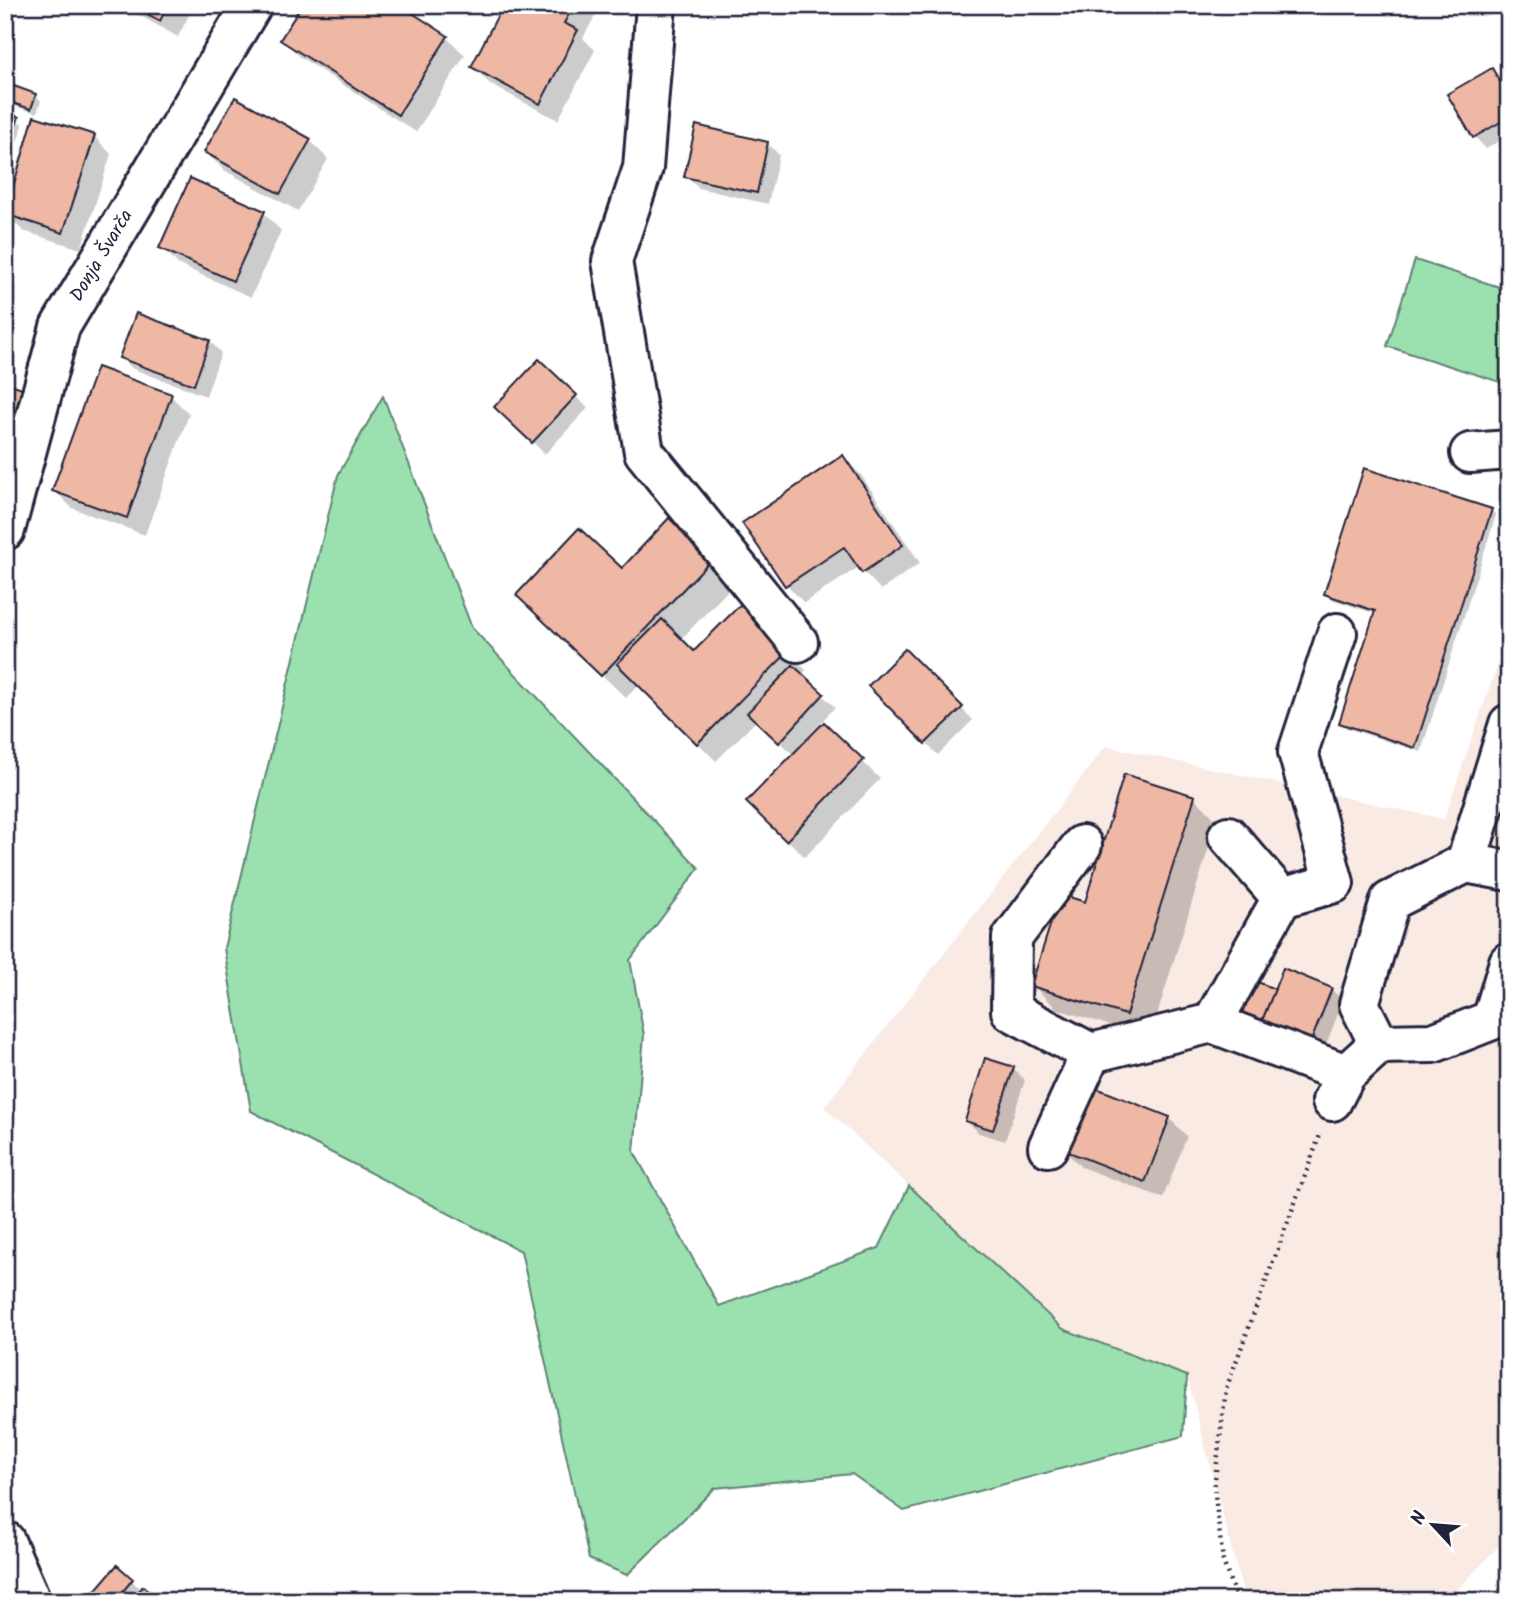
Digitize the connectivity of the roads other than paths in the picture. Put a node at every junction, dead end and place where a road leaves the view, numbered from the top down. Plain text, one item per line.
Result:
1 (251, 5) edge
2 (656, 5) edge
3 (1509, 450) edge
4 (1470, 453) dead end
5 (7, 518) edge
6 (1337, 633) dead end
7 (798, 642) dead end
8 (1509, 724) edge
9 (1228, 836) dead end
10 (1082, 845) dead end
11 (1466, 863) junction
12 (1509, 871) edge
13 (1334, 883) junction
14 (1282, 898) junction
15 (1390, 901) junction
16 (1509, 962) edge
17 (1212, 1023) junction
18 (1379, 1044) junction
19 (1091, 1053) junction
20 (1048, 1147) dead end
21 (5, 1541) edge
22 (31, 1601) edge

1 - 5 street, Donja Švarča
2 - 7 street
3 - 4 street
6 - 13 street
8 - 11 street
9 - 14 street
10 - 19 street
11 - 12 street
11 - 15 street
13 - 14 street
13 - 15 street
14 - 17 street
15 - 18 street
16 - 18 street
17 - 18 street
17 - 19 street
19 - 20 street
21 - 22 street

